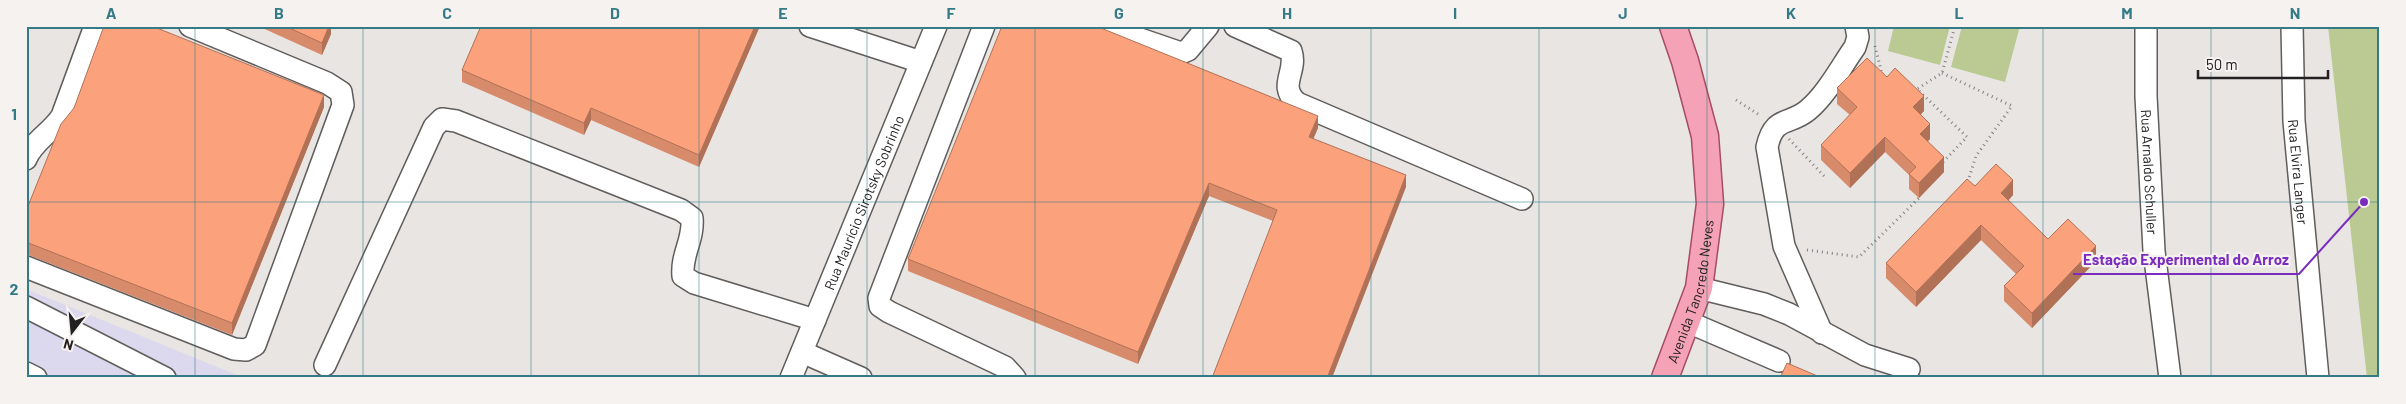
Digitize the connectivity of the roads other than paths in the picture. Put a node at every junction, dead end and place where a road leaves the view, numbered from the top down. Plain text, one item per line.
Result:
1 (95, 26) edge
2 (190, 26) edge
3 (810, 26) edge
4 (936, 26) edge
5 (984, 26) edge
6 (1102, 26) edge
7 (1208, 26) edge
8 (1235, 26) edge
9 (1673, 26) edge
10 (1856, 26) edge
11 (2146, 26) edge
12 (2292, 26) edge
13 (921, 62) junction
14 (26, 159) edge
15 (1522, 199) dead end
16 (26, 268) edge
17 (1699, 288) junction
18 (26, 307) edge
19 (815, 320) junction
20 (1688, 322) junction
21 (1822, 333) junction
22 (802, 352) junction
23 (1779, 361) dead end
24 (325, 365) dead end
25 (1910, 369) dead end
26 (26, 373) edge
27 (36, 378) edge
28 (165, 378) edge
29 (791, 378) edge
30 (861, 378) edge
31 (1015, 378) edge
32 (1665, 378) edge
33 (2170, 378) edge
34 (2318, 378) edge

1 - 14 street
2 - 16 street
3 - 13 street
4 - 13 street, Rua Maurício Sirotsky Sobrinho
5 - 31 street
6 - 7 street
8 - 15 street
9 - 17 main road, Avenida Tancredo Neves
10 - 21 street
11 - 33 street, Rua Arnaldo Schuller
12 - 34 street, Rua Elvira Langer
13 - 19 street, Rua Maurício Sirotsky Sobrinho
17 - 20 main road, Avenida Tancredo Neves
17 - 21 street
18 - 28 street
19 - 22 street, Rua Maurício Sirotsky Sobrinho
19 - 24 street
20 - 23 street
20 - 32 main road, Avenida Tancredo Neves
21 - 25 street
22 - 29 street, Rua Maurício Sirotsky Sobrinho
22 - 30 street
26 - 27 street

